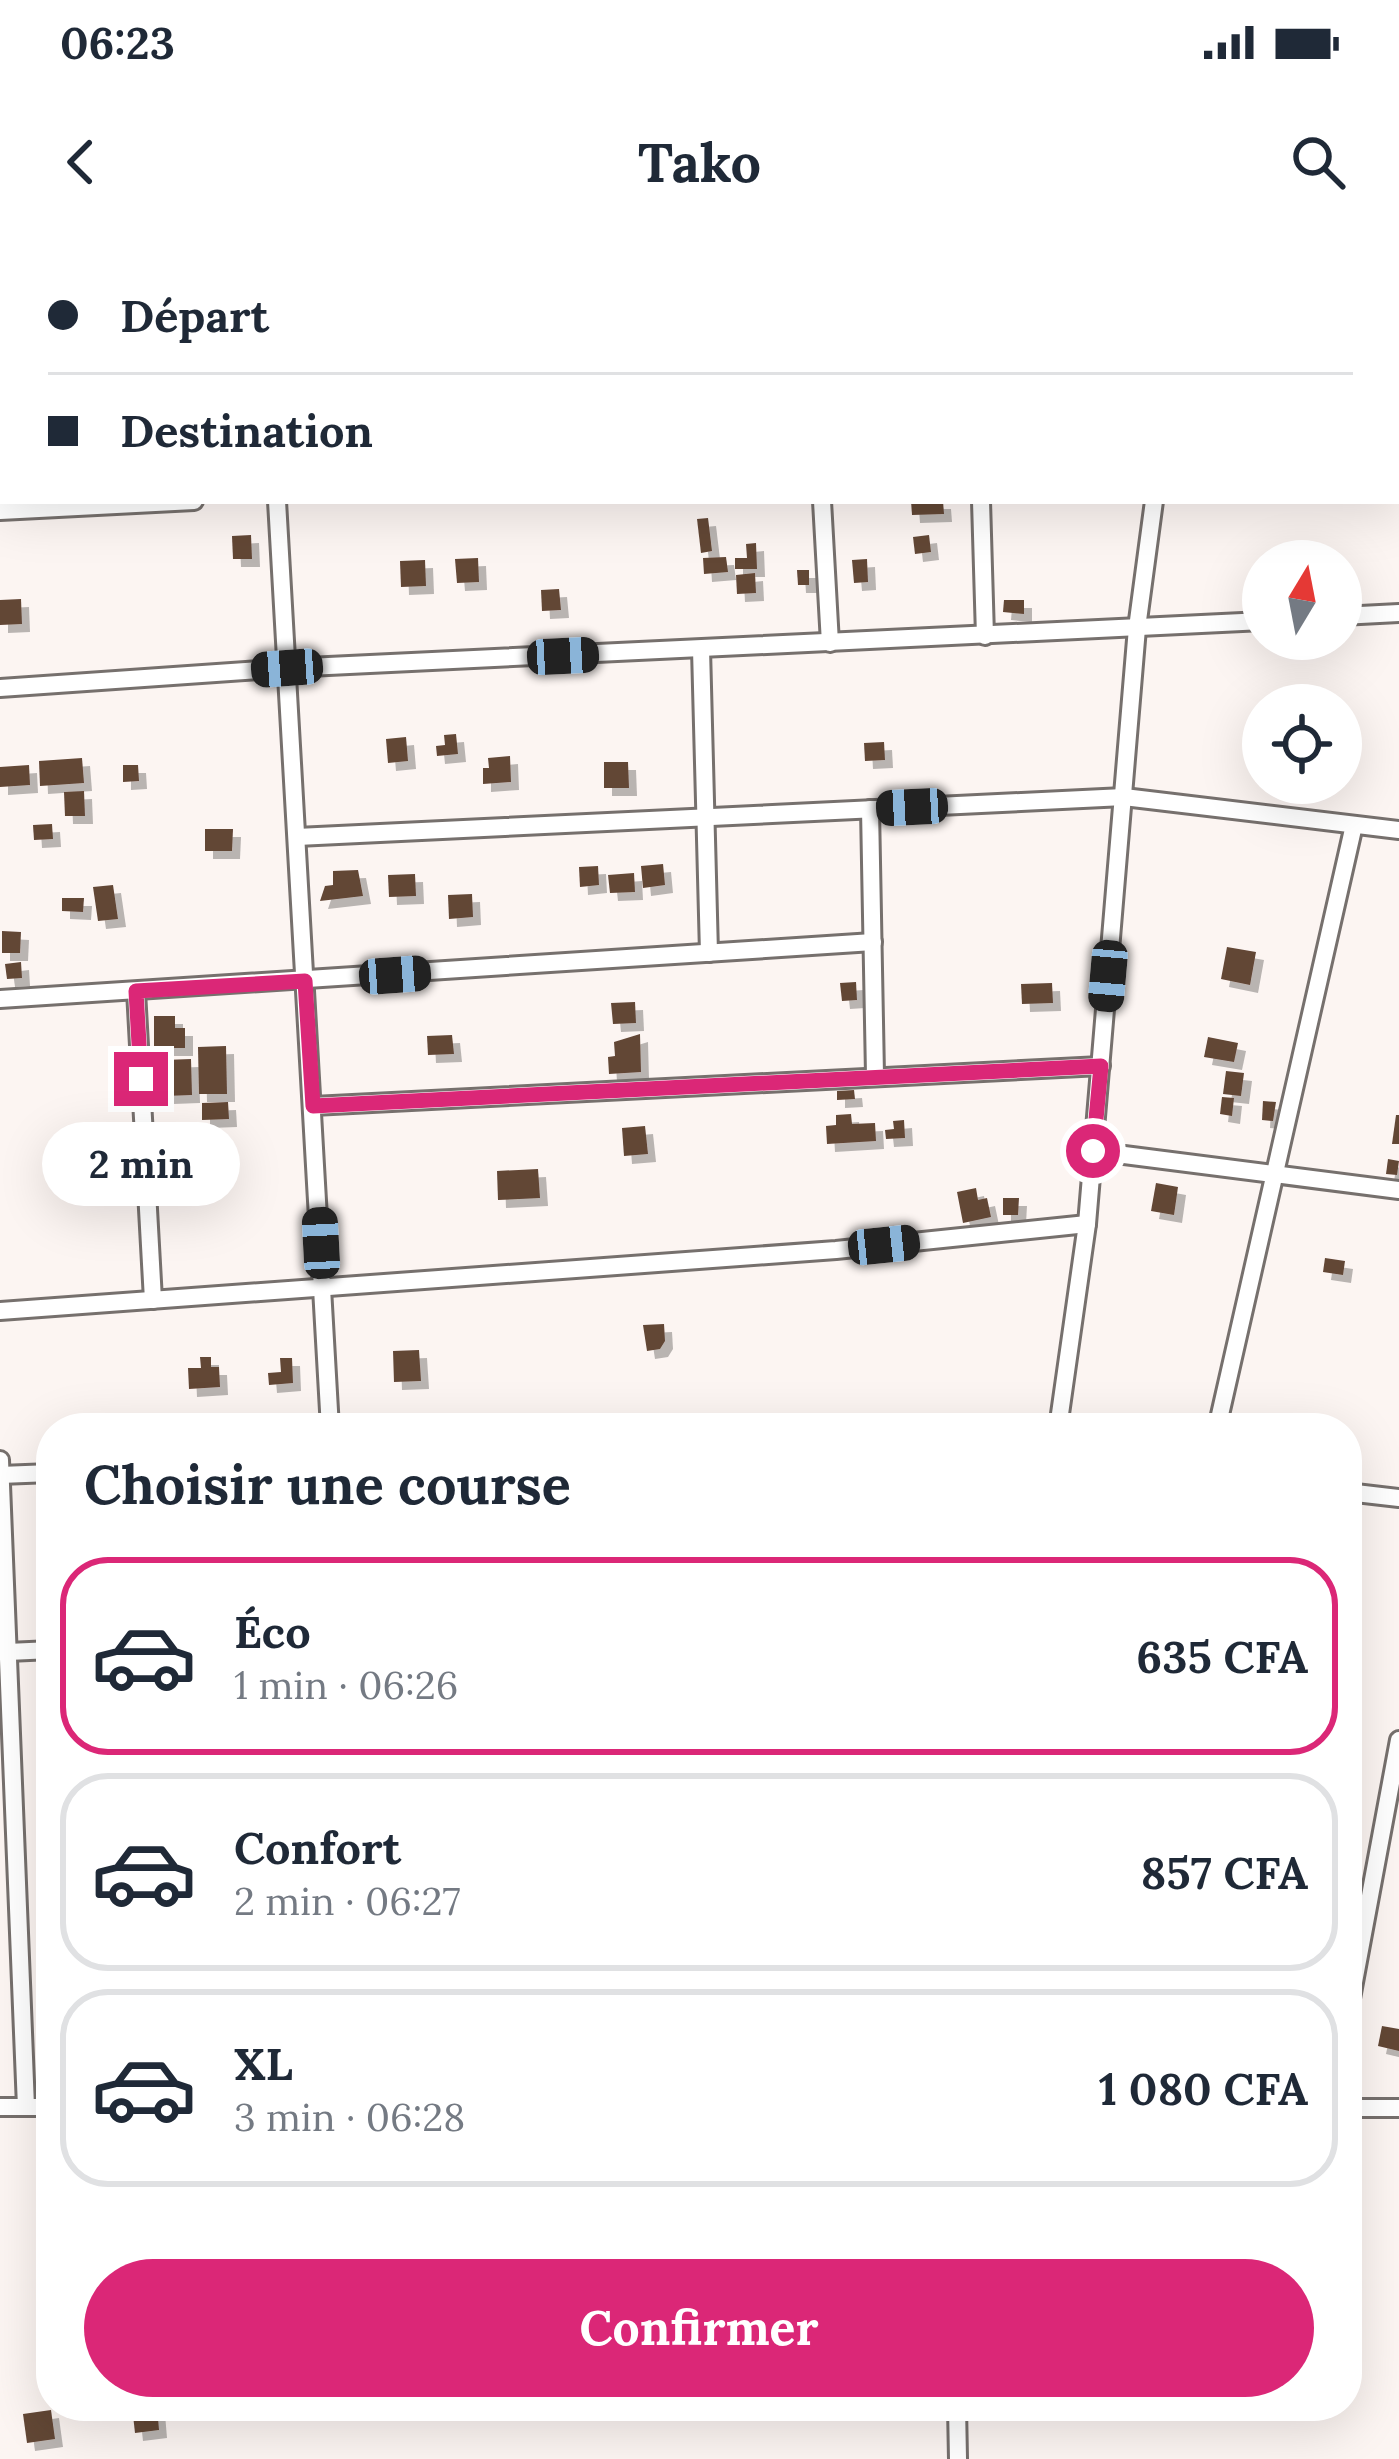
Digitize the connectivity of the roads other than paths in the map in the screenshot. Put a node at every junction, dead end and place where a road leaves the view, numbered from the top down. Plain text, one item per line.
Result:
1 (136, 504) edge
2 (277, 504) edge
3 (822, 504) edge
4 (981, 504) edge
5 (1154, 504) edge
6 (0, 511) edge
7 (1399, 613) edge
8 (1362, 615) edge
9 (1242, 622) edge
10 (1137, 628) junction
11 (985, 636) junction
12 (830, 643) junction
13 (701, 649) junction
14 (287, 668) junction
15 (0, 688) edge
16 (1124, 797) junction
17 (870, 809) junction
18 (705, 817) junction
19 (1354, 825) junction
20 (1399, 830) edge
21 (297, 837) junction
22 (873, 942) junction
23 (709, 953) junction
24 (305, 981) junction
25 (136, 991) junction
26 (0, 999) edge
27 (1101, 1066) junction
28 (875, 1075) junction
29 (313, 1106) junction
30 (1093, 1151) junction
31 (1275, 1174) junction
32 (1399, 1190) edge
33 (1087, 1224) junction
34 (324, 1289) junction
35 (153, 1300) junction
36 (0, 1311) edge
37 (329, 1413) edge
38 (1060, 1413) edge
39 (1219, 1413) edge
40 (0, 1460) edge
41 (36, 1473) edge
42 (0, 1474) edge
43 (1362, 1494) edge
44 (1399, 1498) edge
45 (36, 1651) edge
46 (8, 1652) junction
47 (1399, 1740) edge
48 (1362, 1939) edge
49 (10, 1940) edge
50 (0, 2107) edge
51 (26, 2107) junction
52 (36, 2107) edge
53 (1362, 2108) edge
54 (1399, 2108) edge
55 (957, 2421) edge
56 (958, 2459) edge

1 - 6 street
2 - 14 street
3 - 12 street
4 - 11 street
5 - 10 street
7 - 8 street
9 - 10 street
10 - 11 street
10 - 16 street
11 - 12 street
12 - 13 street
13 - 14 street
13 - 18 street
14 - 15 street
14 - 21 street
16 - 17 street
16 - 19 street
16 - 27 street
17 - 18 street
17 - 22 street
18 - 21 street
18 - 23 street
19 - 20 street
19 - 31 street
21 - 24 street
22 - 23 street
22 - 28 street
23 - 24 street
24 - 25 street
24 - 29 street
25 - 26 street
25 - 35 street
27 - 28 street
27 - 30 street
28 - 29 street
29 - 34 street
30 - 31 street
30 - 33 street
31 - 32 street
31 - 39 street
33 - 34 street
33 - 38 street
34 - 35 street
34 - 37 street
35 - 36 street
40 - 42 street
41 - 42 street
42 - 46 street
43 - 44 street
45 - 46 street
46 - 49 street
47 - 48 street
49 - 51 street
50 - 51 street
51 - 52 street
53 - 54 street
55 - 56 street

